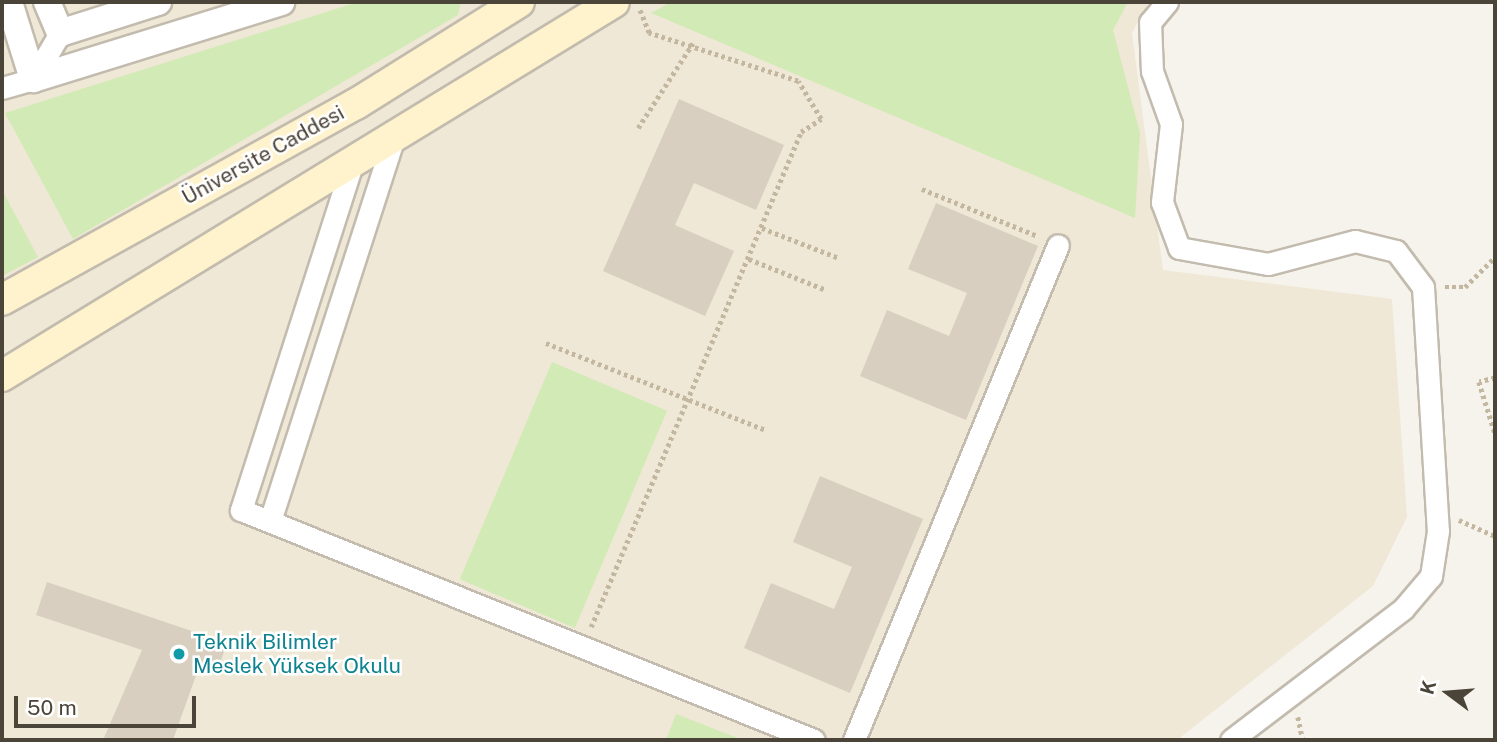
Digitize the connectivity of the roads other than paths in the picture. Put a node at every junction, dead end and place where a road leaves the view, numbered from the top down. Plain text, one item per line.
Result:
1 (9, 2) edge
2 (47, 2) edge
3 (281, 2) edge
4 (519, 2) edge
5 (614, 2) edge
6 (1167, 2) edge
7 (137, 4) edge
8 (60, 33) junction
9 (33, 79) junction
10 (2, 88) edge
11 (394, 136) junction
12 (354, 158) junction
13 (1058, 245) road end
14 (2, 300) edge
15 (2, 376) edge
16 (270, 521) junction
17 (814, 740) edge
18 (854, 740) edge
19 (1231, 740) edge

1 - 9 street
2 - 8 street
3 - 9 street
4 - 14 main road, Üniversite Caddesi
5 - 11 main road
6 - 19 street
7 - 8 street
8 - 9 street
9 - 10 street
11 - 12 main road
11 - 16 street
12 - 15 main road
12 - 16 street
13 - 18 street
16 - 17 street

